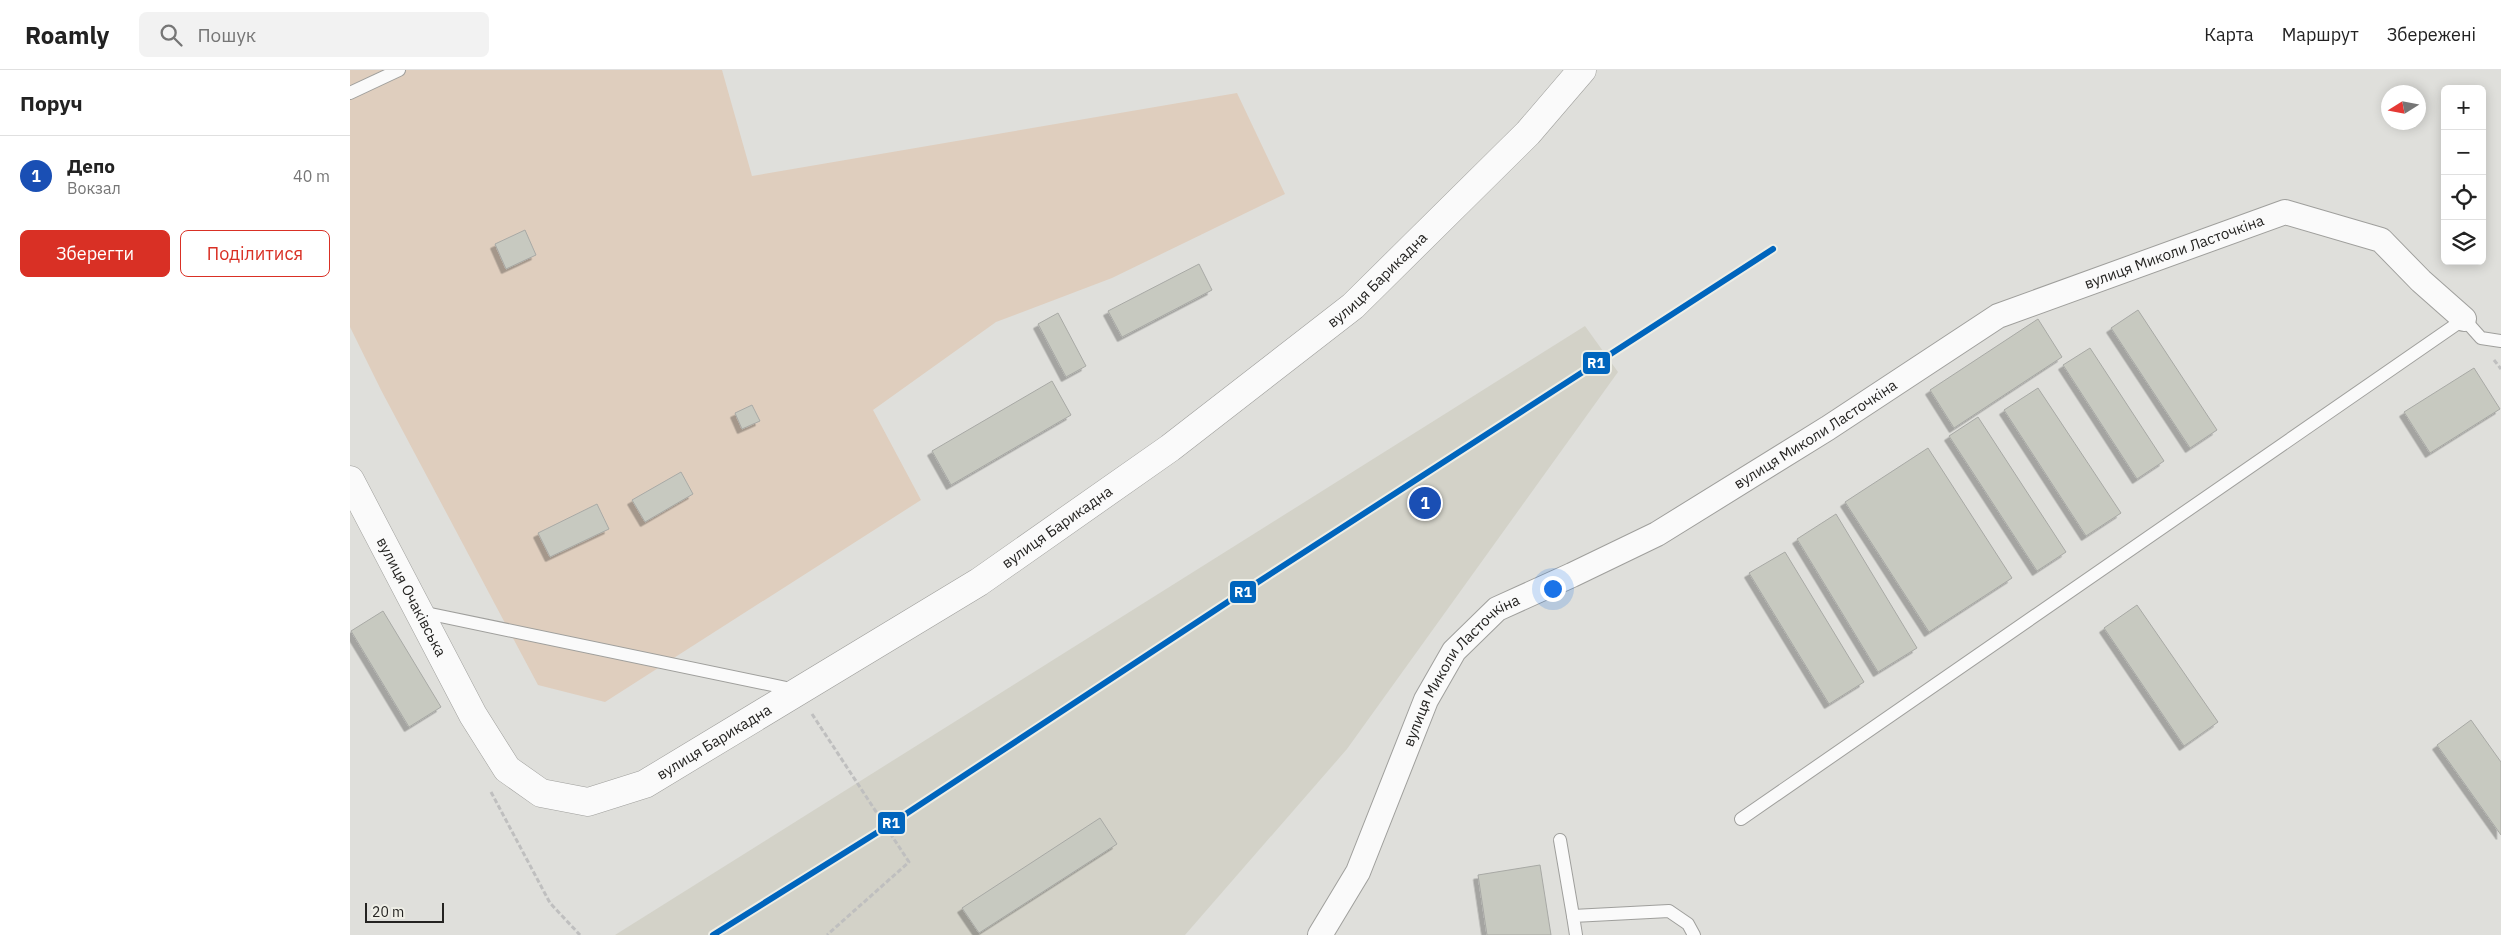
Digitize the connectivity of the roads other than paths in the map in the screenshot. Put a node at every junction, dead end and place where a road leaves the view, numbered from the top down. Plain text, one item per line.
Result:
1 (400, 70) edge
2 (1582, 70) edge
3 (350, 93) edge
4 (2464, 319) junction
5 (2501, 341) edge
6 (354, 496) edge
7 (419, 612) junction
8 (797, 691) junction
9 (473, 715) joint
10 (1741, 819) dead end
11 (1560, 840) dead end
12 (1572, 916) junction
13 (1320, 935) edge
14 (1576, 935) edge
15 (1694, 935) edge

1 - 3 lane
2 - 8 main road, вулиця Барикадна
4 - 5 lane
4 - 10 lane
4 - 13 street, вулиця Миколи Ласточкіна
6 - 7 main road, вулиця Очаківська
7 - 8 lane
7 - 9 main road, вулиця Очаківська
8 - 9 main road, вулиця Барикадна
11 - 12 lane
12 - 14 lane
12 - 15 lane

